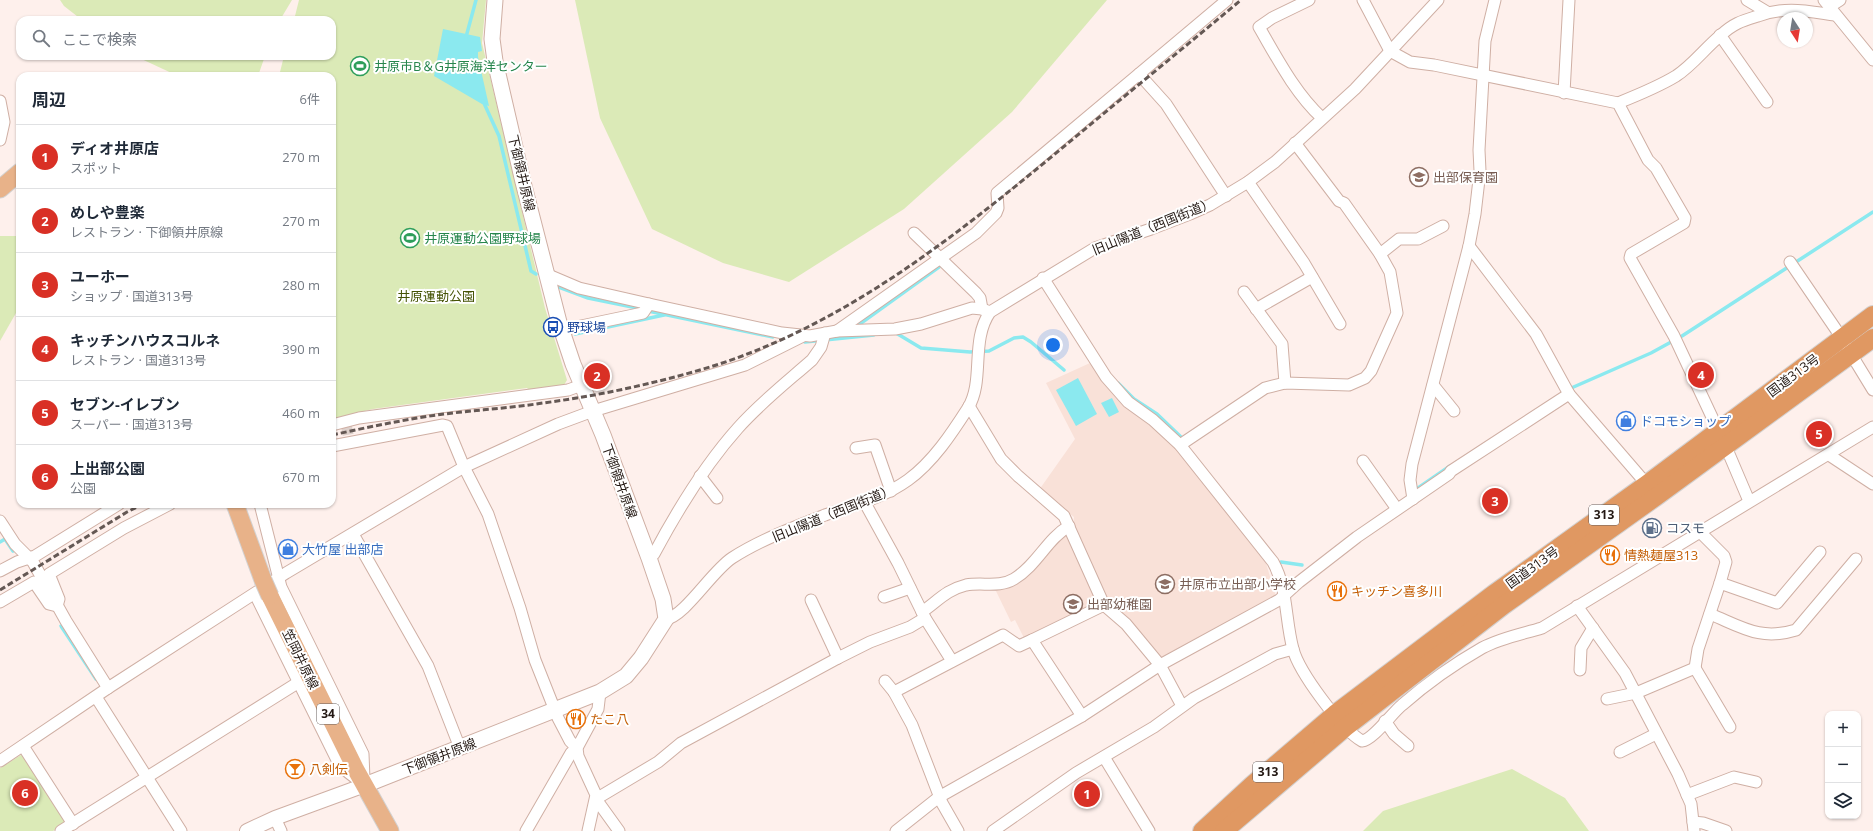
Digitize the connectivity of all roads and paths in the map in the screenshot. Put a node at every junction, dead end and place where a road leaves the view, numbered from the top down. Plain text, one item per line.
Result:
1 (495, 0) edge
2 (1227, 0) edge
3 (1309, 0) edge
4 (1363, 0) edge
5 (1438, 0) edge
6 (1495, 0) edge
7 (1569, 0) edge
8 (1747, 0) edge
9 (1840, 0) edge
10 (1829, 7) edge
11 (1767, 12) junction
12 (1720, 35) junction
13 (1390, 51) junction
14 (1873, 60) edge
15 (1139, 74) junction
16 (1483, 75) junction
17 (1564, 93) junction
18 (0, 101) edge
19 (1767, 102) dead end
20 (1618, 103) junction
21 (1322, 118) junction
22 (0, 140) edge
23 (1295, 142) junction
24 (16, 175) edge
25 (1248, 182) junction
26 (0, 189) edge
27 (1226, 196) junction
28 (1443, 226) dead end
29 (914, 233) dead end
30 (1469, 246) junction
31 (1380, 254) junction
32 (941, 259) junction
33 (1792, 265) dead end
34 (546, 274) junction
35 (1312, 277) junction
36 (1043, 278) junction
37 (1244, 292) dead end
38 (647, 308) junction
39 (1256, 309) junction
40 (986, 310) junction
41 (1873, 315) edge
42 (1340, 324) dead end
43 (562, 330) junction
44 (837, 331) junction
45 (803, 336) junction
46 (824, 338) junction
47 (1842, 338) junction
48 (1873, 338) edge
49 (1851, 354) junction
50 (1285, 383) junction
51 (582, 385) junction
52 (1433, 385) junction
53 (1873, 390) edge
54 (1568, 391) junction
55 (969, 406) junction
56 (593, 411) junction
57 (1454, 411) dead end
58 (336, 424) edge
59 (1873, 427) edge
60 (1722, 439) junction
61 (336, 445) edge
62 (1180, 445) junction
63 (856, 448) dead end
64 (1829, 455) junction
65 (1364, 461) dead end
66 (464, 466) junction
67 (700, 476) junction
68 (1873, 484) edge
69 (1652, 490) junction
70 (891, 491) junction
71 (717, 498) dead end
72 (1412, 498) junction
73 (1749, 501) junction
74 (865, 503) junction
75 (111, 508) edge
76 (162, 508) edge
77 (237, 508) edge
78 (261, 508) edge
79 (1397, 510) junction
80 (0, 520) edge
81 (1069, 526) junction
82 (1700, 532) junction
83 (353, 534) junction
84 (1820, 552) dead end
85 (29, 558) junction
86 (648, 558) junction
87 (1856, 559) dead end
88 (0, 571) edge
89 (271, 579) junction
90 (1720, 583) junction
91 (910, 588) junction
92 (262, 595) junction
93 (1284, 596) junction
94 (884, 597) dead end
95 (811, 600) dead end
96 (0, 602) edge
97 (1104, 605) junction
98 (57, 606) junction
99 (1577, 606) junction
100 (1710, 614) junction
101 (924, 615) junction
102 (666, 619) junction
103 (1593, 628) junction
104 (1032, 640) junction
105 (1293, 649) junction
106 (838, 658) junction
107 (952, 661) junction
108 (1160, 665) junction
109 (1695, 668) junction
110 (1580, 670) dead end
111 (885, 681) dead end
112 (298, 682) junction
113 (108, 688) junction
114 (600, 692) junction
115 (894, 692) junction
116 (1636, 693) junction
117 (96, 697) junction
118 (1607, 698) dead end
119 (1182, 706) junction
120 (555, 710) junction
121 (1082, 716) junction
122 (1340, 720) junction
123 (1385, 721) junction
124 (1730, 727) dead end
125 (1656, 734) junction
126 (23, 746) junction
127 (1408, 746) dead end
128 (460, 748) junction
129 (577, 748) junction
130 (1620, 752) dead end
131 (1104, 757) junction
132 (0, 762) edge
133 (147, 778) junction
134 (1756, 782) dead end
135 (365, 785) junction
136 (1687, 795) junction
137 (939, 797) junction
138 (596, 799) junction
139 (275, 818) junction
140 (73, 824) junction
141 (1693, 827) edge
142 (61, 831) edge
143 (181, 831) edge
144 (246, 831) edge
145 (281, 831) edge
146 (390, 831) edge
147 (526, 831) edge
148 (588, 831) edge
149 (619, 831) edge
150 (896, 831) edge
151 (958, 831) edge
152 (993, 831) edge
153 (1149, 831) edge
154 (1202, 831) edge
155 (1224, 831) edge
156 (1726, 831) edge

1 - 34 main road, 下御領井原線
2 - 15 street
3 - 21 street
4 - 13 street
5 - 13 street, 旧山陽道（西国街道）
6 - 16 street
7 - 17 street
8 - 11 street
9 - 10 street
10 - 11 street
10 - 14 street
11 - 12 street
12 - 19 street
12 - 20 street
13 - 16 street
13 - 21 street, 旧山陽道（西国街道）
15 - 27 street
15 - 32 street
16 - 17 street
16 - 30 street
17 - 20 street
18 - 22 street
20 - 60 street
21 - 23 street, 旧山陽道（西国街道）
23 - 25 street, 旧山陽道（西国街道）
23 - 31 street
24 - 26 main road
25 - 27 street, 旧山陽道（西国街道）
25 - 35 street
27 - 36 street, 旧山陽道（西国街道）
28 - 31 street
29 - 32 street
30 - 52 street
30 - 54 street
31 - 50 street
32 - 40 street
32 - 44 street
33 - 47 street
34 - 38 street
34 - 43 main road, 下御領井原線
35 - 39 street
35 - 42 street
36 - 40 street, 旧山陽道（西国街道）
36 - 62 street
37 - 39 street
38 - 43 street
38 - 45 street
39 - 50 street
40 - 44 street
40 - 55 street, 旧山陽道（西国街道）
41 - 47 highway, 国道313号 / 313
43 - 51 main road, 下御領井原線
44 - 46 street
45 - 46 street
45 - 56 street
46 - 67 street
47 - 49 street
47 - 60 highway, 国道313号 / 313
48 - 49 highway, 国道313号 / 313
49 - 53 street
49 - 60 highway, 国道313号 / 313
50 - 62 street
51 - 56 main road, 下御領井原線
51 - 58 street
52 - 57 street
52 - 72 street
54 - 69 street
54 - 72 street
55 - 70 street, 旧山陽道（西国街道）
55 - 81 street
56 - 66 street
56 - 86 main road, 下御領井原線
59 - 64 street
60 - 69 highway, 国道313号 / 313
60 - 73 street
61 - 66 street
62 - 93 street
63 - 70 street
64 - 68 street
64 - 73 street
65 - 79 street
66 - 83 street
66 - 120 street
67 - 71 street
67 - 86 street
69 - 122 highway, 国道313号 / 313
70 - 74 street, 旧山陽道（西国街道）
72 - 79 street
73 - 82 street
74 - 91 street
74 - 102 street, 旧山陽道（西国街道）
75 - 85 street
76 - 98 street
77 - 89 main road, 笠岡井原線 / 34
78 - 89 street
79 - 93 street
80 - 85 street
81 - 97 street
81 - 101 street
82 - 90 street
82 - 99 street
83 - 89 street
83 - 128 street
84 - 90 street
85 - 88 street
85 - 98 street
86 - 102 main road, 下御領井原線
87 - 100 street
89 - 92 main road, 笠岡井原線 / 34, bridge
89 - 135 street
90 - 100 street
91 - 94 street
91 - 101 street
92 - 112 street
92 - 113 street
92 - 135 main road, 笠岡井原線 / 34
93 - 105 street
93 - 108 street
95 - 106 street
96 - 98 street
97 - 104 street
97 - 108 street
98 - 113 street
99 - 103 street
99 - 123 street
100 - 109 street
101 - 106 street
101 - 107 street
102 - 114 main road, 下御領井原線
103 - 110 street
103 - 116 street
104 - 107 street
104 - 121 street
105 - 119 street
105 - 122 street
106 - 138 street
107 - 115 street
108 - 119 street
108 - 121 street
109 - 116 street
109 - 124 street
111 - 115 street
112 - 133 street
112 - 135 street
113 - 117 street
114 - 120 main road, 下御領井原線
114 - 129 street
115 - 137 street
116 - 118 street
116 - 125 street
117 - 126 street
117 - 133 street
119 - 131 street
120 - 128 main road, 下御領井原線
120 - 129 street
121 - 137 street
122 - 123 street
122 - 154 highway, 国道313号 / 313
122 - 155 highway, 国道313号 / 313
123 - 127 street
125 - 130 street
125 - 136 street
126 - 132 street
126 - 140 street
128 - 135 main road, 下御領井原線
129 - 138 street
129 - 147 street
131 - 152 street
131 - 153 street
133 - 140 street
133 - 143 street
134 - 136 street
135 - 139 street
135 - 146 main road, 笠岡井原線 / 34
136 - 141 street
137 - 150 street
137 - 151 street
138 - 148 street
138 - 149 street
139 - 144 street
139 - 145 street
140 - 142 street
141 - 156 street

